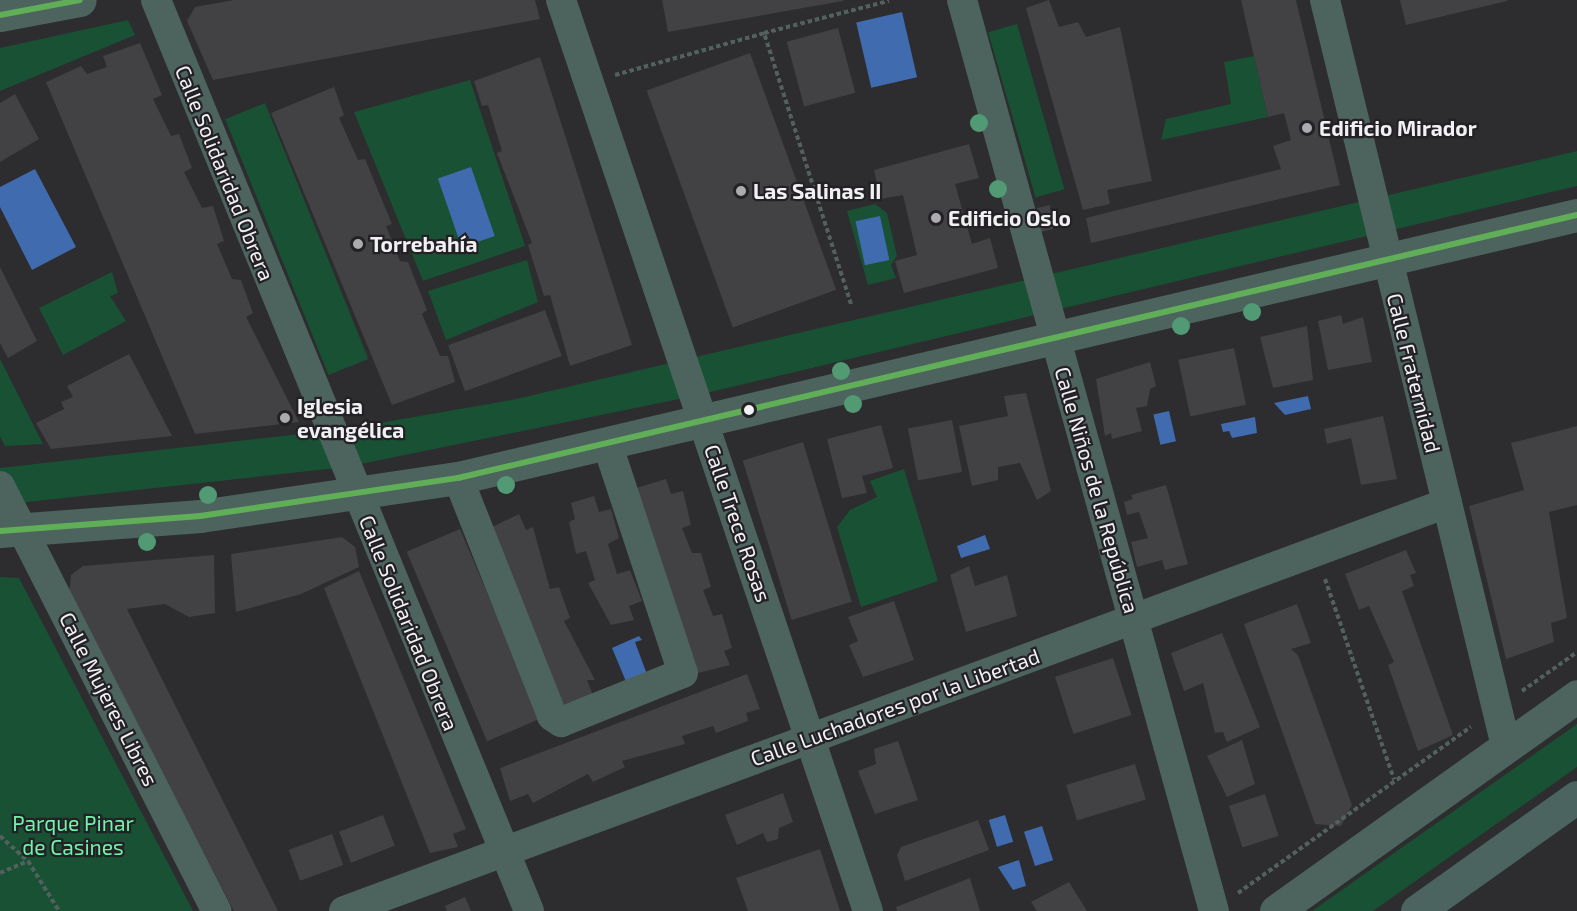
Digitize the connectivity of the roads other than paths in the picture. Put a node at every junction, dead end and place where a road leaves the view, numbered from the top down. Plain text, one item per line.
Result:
1 (80, 0) edge
2 (156, 0) edge
3 (561, 0) edge
4 (962, 0) edge
5 (1325, 0) edge
6 (26, 8) edge
7 (1577, 214) edge
8 (1385, 261) junction
9 (1054, 338) junction
10 (704, 423) junction
11 (608, 446) junction
12 (458, 478) junction
13 (0, 486) edge
14 (355, 492) junction
15 (1447, 503) junction
16 (11, 530) edge
17 (1135, 621) junction
18 (1577, 696) edge
19 (808, 738) junction
20 (1506, 746) junction
21 (1577, 797) edge
22 (502, 851) junction
23 (415, 898) edge
24 (217, 911) edge
25 (344, 911) edge
26 (529, 911) edge
27 (868, 911) edge
28 (1214, 911) edge
29 (1276, 911) edge
30 (1417, 911) edge

1 - 6 street
2 - 14 street, Calle Solidaridad Obrera
3 - 10 street, Calle Trece Rosas
4 - 9 street, Calle Niños de la República
5 - 8 street, Calle Fraternidad
7 - 8 street
8 - 9 street
8 - 15 street, Calle Fraternidad
9 - 10 street
9 - 17 street, Calle Niños de la República
10 - 11 street
10 - 19 street, Calle Trece Rosas
11 - 12 street
11 - 12 street
12 - 14 street
13 - 16 street, Calle Mujeres Libres
14 - 16 street
14 - 22 street, Calle Solidaridad Obrera
15 - 17 street, Calle Luchadores por la Libertad
15 - 20 street, Calle Fraternidad
16 - 24 street, Calle Mujeres Libres
17 - 19 street, Calle Luchadores por la Libertad
17 - 28 street, Calle Niños de la República
18 - 20 street
19 - 22 street, Calle Luchadores por la Libertad
19 - 27 street, Calle Trece Rosas
20 - 29 street
21 - 30 main road
22 - 23 street, Calle Luchadores por la Libertad
22 - 26 street, Calle Solidaridad Obrera
23 - 25 street, Calle Luchadores por la Libertad

